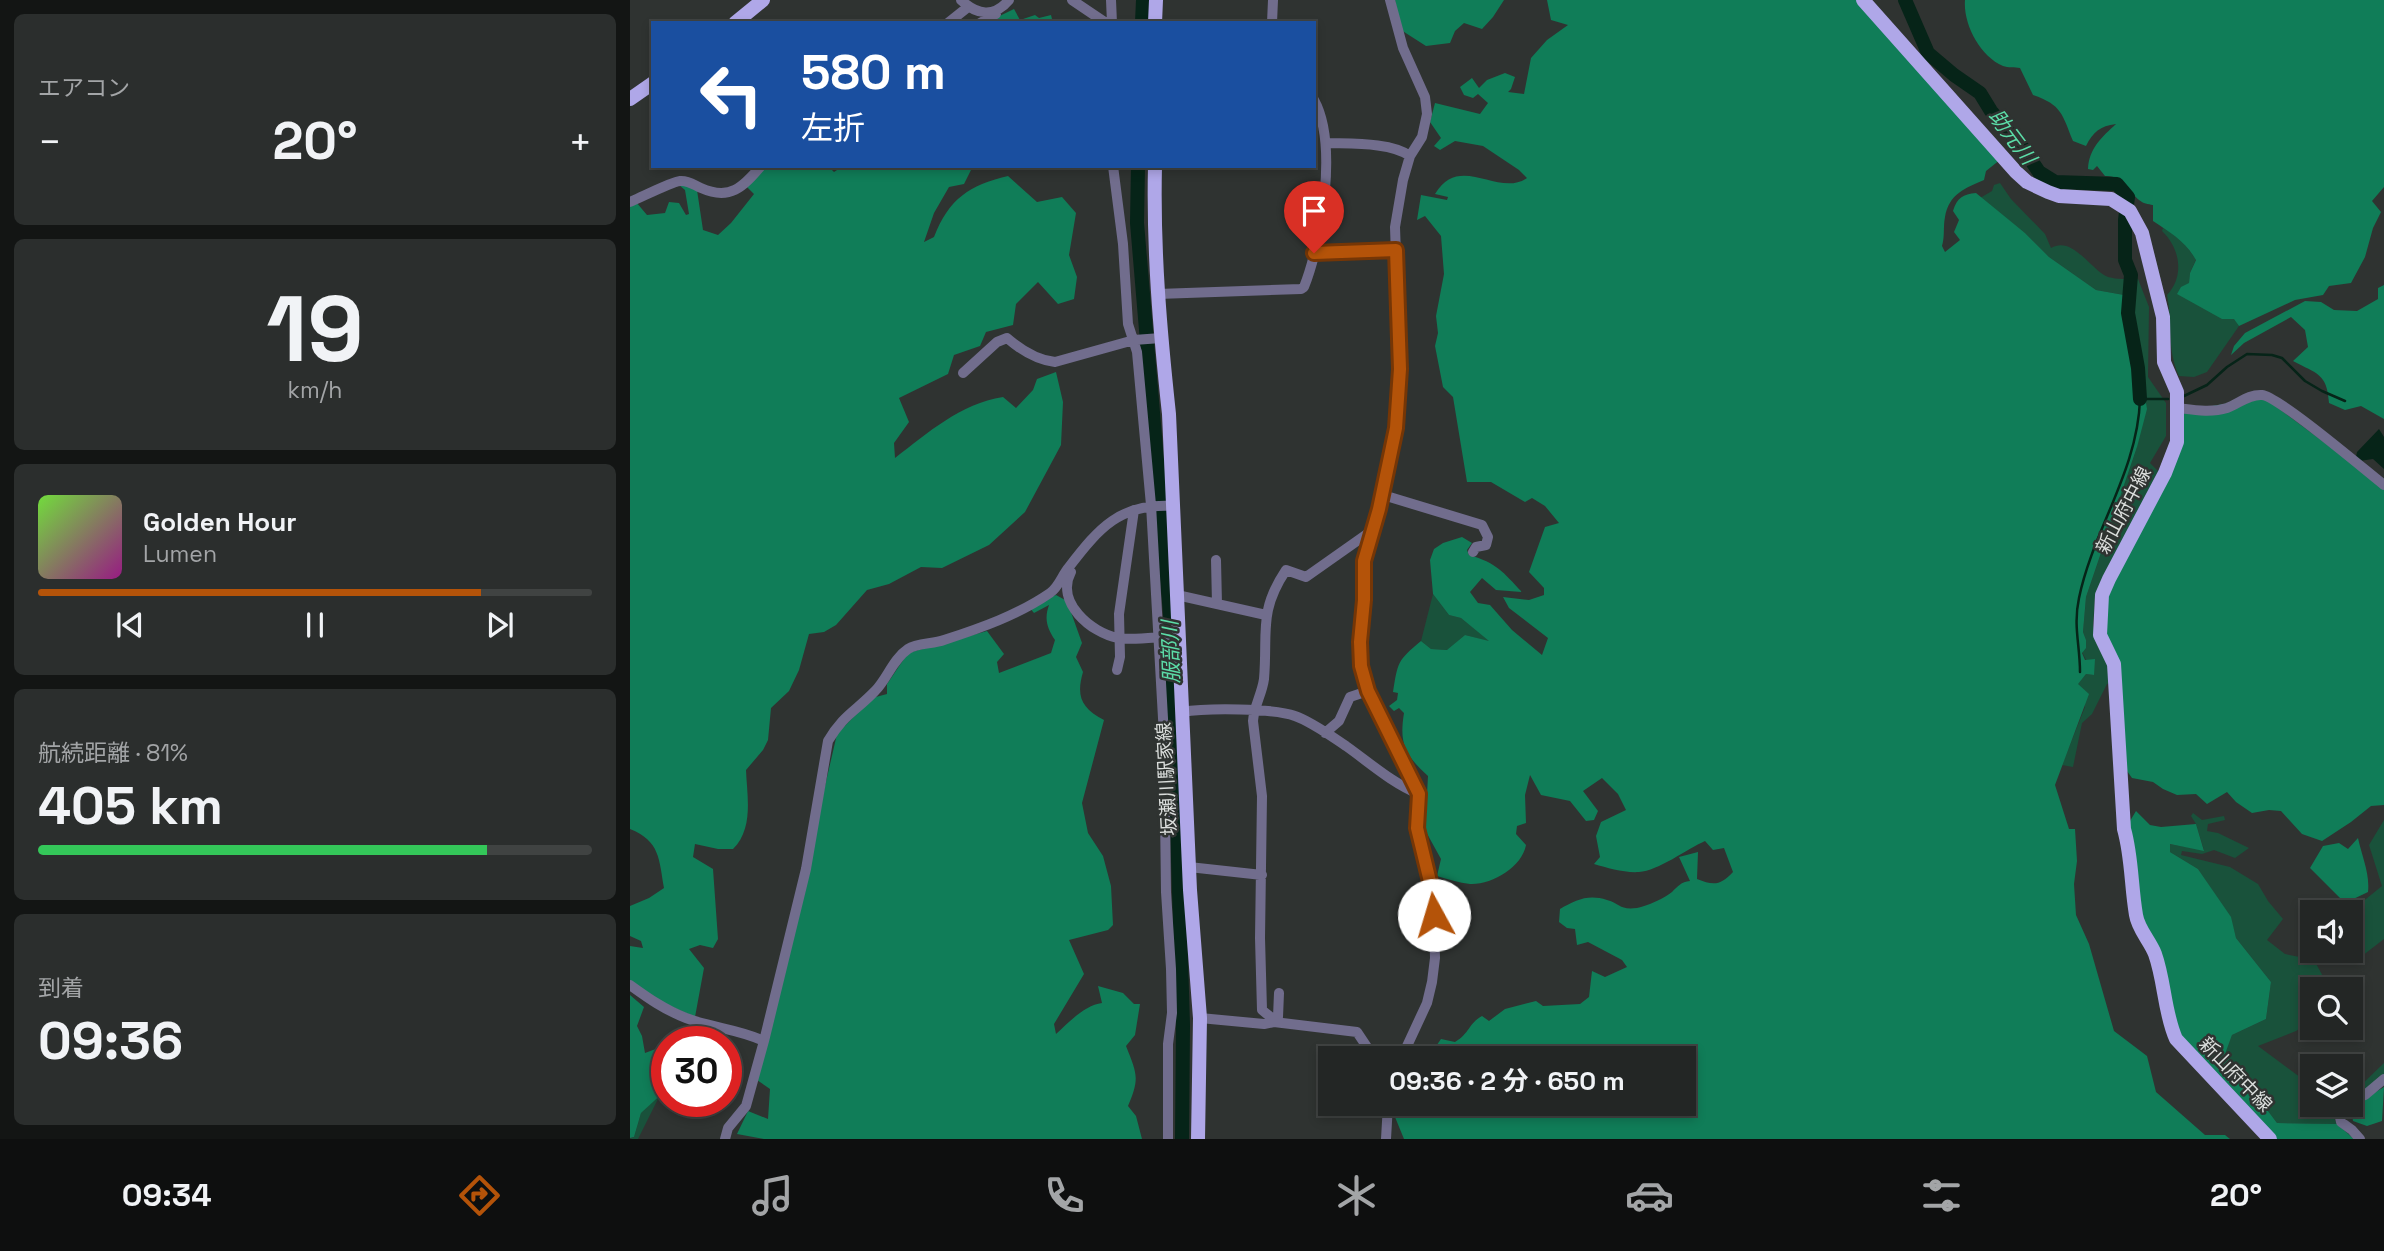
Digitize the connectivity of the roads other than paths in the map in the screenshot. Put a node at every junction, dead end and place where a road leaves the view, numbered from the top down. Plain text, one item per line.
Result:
1 (1009, 0) edge
2 (1072, 0) edge
3 (1111, 0) edge
4 (1156, 0) edge
5 (1273, 0) edge
6 (1390, 0) edge
7 (1863, 0) edge
8 (755, 2) edge
9 (965, 4) edge
10 (1000, 10) junction
11 (737, 21) edge
12 (950, 21) edge
13 (982, 21) edge
14 (1103, 21) edge
15 (1112, 21) edge
16 (1155, 21) edge
17 (1272, 21) edge
18 (651, 87) edge
19 (630, 99) edge
20 (1316, 104) edge
21 (1326, 143) junction
22 (1410, 156) junction
23 (759, 168) edge
24 (1113, 168) edge
25 (1155, 168) edge
26 (630, 202) edge
27 (1396, 250) junction
28 (1314, 253) junction
29 (1158, 294) junction
30 (1158, 339) junction
31 (1137, 340) junction
32 (963, 373) dead end
33 (2178, 408) junction
34 (2384, 485) edge
35 (1383, 495) junction
36 (1153, 506) junction
37 (1171, 506) junction
38 (1134, 510) junction
39 (1370, 535) junction
40 (1473, 552) dead end
41 (1079, 555) junction
42 (1216, 560) dead end
43 (1177, 595) junction
44 (1217, 604) junction
45 (1266, 615) junction
46 (1158, 636) junction
47 (1177, 636) junction
48 (1120, 638) junction
49 (1117, 670) dead end
50 (1368, 691) junction
51 (1254, 711) junction
52 (1182, 712) junction
53 (1325, 733) junction
54 (1419, 794) junction
55 (1189, 867) junction
56 (1262, 875) junction
57 (1187, 890) junction
58 (1166, 892) junction
59 (630, 985) edge
60 (1279, 993) dead end
61 (1200, 1018) junction
62 (1274, 1022) junction
63 (764, 1041) junction
64 (1366, 1046) edge
65 (1407, 1046) edge
66 (2384, 1079) edge
67 (2363, 1096) edge
68 (1387, 1116) edge
69 (2340, 1117) edge
70 (726, 1139) edge
71 (1167, 1139) edge
72 (1198, 1139) edge
73 (1386, 1139) edge
74 (2270, 1139) edge
75 (2360, 1139) edge

1 - 10 street
2 - 14 street
3 - 15 street
4 - 16 main road
5 - 17 street
6 - 22 street
7 - 33 main road, 新山府中線
8 - 11 main road
9 - 10 street
9 - 12 street
10 - 13 street
18 - 19 main road
20 - 21 street
21 - 22 street
21 - 28 street
22 - 27 street
23 - 26 street
24 - 31 street
25 - 29 main road, 坂瀬川駅家線
27 - 28 street
27 - 35 street
28 - 29 street
29 - 30 main road, 坂瀬川駅家線
30 - 31 street
30 - 37 main road, 坂瀬川駅家線
31 - 32 street
31 - 36 street
33 - 34 street
33 - 74 main road, 新山府中線
35 - 39 street
35 - 40 street
36 - 37 street
36 - 38 street
36 - 46 street
37 - 43 main road, 坂瀬川駅家線
38 - 41 street
38 - 48 street
39 - 45 street
39 - 50 street
41 - 48 street
41 - 63 street
42 - 44 street
43 - 44 street
43 - 47 main road, 坂瀬川駅家線
44 - 45 street
45 - 51 street
46 - 47 street
46 - 48 street
46 - 58 street
47 - 52 main road, 坂瀬川駅家線
48 - 49 street
50 - 53 street
50 - 54 street
51 - 52 street
51 - 53 street
51 - 56 street
52 - 55 main road, 坂瀬川駅家線
53 - 54 street
54 - 65 street
55 - 56 street
55 - 57 main road, 坂瀬川駅家線
56 - 62 street
57 - 58 street
57 - 61 main road, 坂瀬川駅家線
58 - 71 street
59 - 63 street
60 - 62 street
61 - 62 street
61 - 72 main road, 坂瀬川駅家線
62 - 64 street
63 - 70 street
66 - 67 street
68 - 73 street
69 - 75 street

